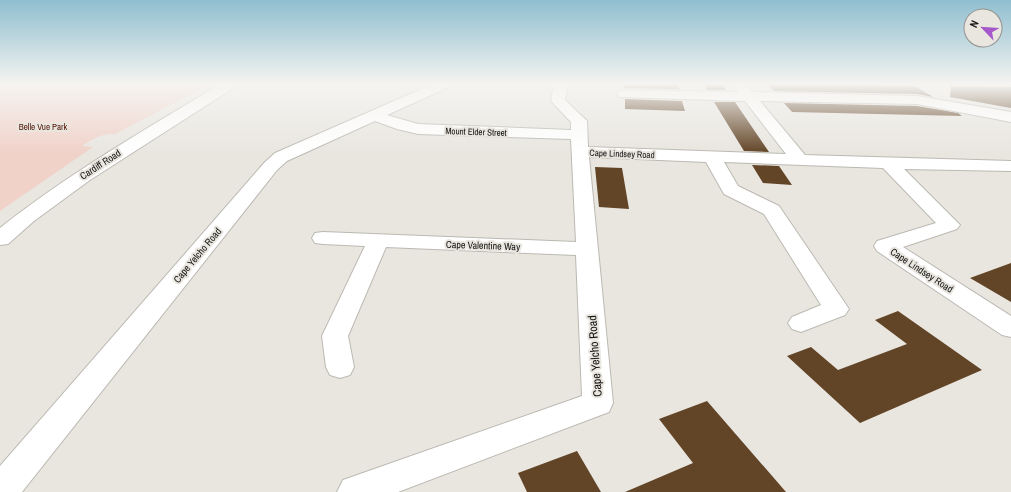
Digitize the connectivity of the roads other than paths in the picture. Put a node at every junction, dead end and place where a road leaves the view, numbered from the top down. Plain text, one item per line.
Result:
1 (193, 107) edge
2 (392, 107) edge
3 (564, 107) edge
4 (758, 107) edge
5 (958, 107) edge
6 (374, 115) junction
7 (1011, 117) edge
8 (580, 143) junction
9 (712, 157) junction
10 (800, 160) junction
11 (888, 163) junction
12 (1011, 166) edge
13 (323, 238) dead end
14 (0, 239) edge
15 (378, 241) junction
16 (587, 249) junction
17 (801, 322) dead end
18 (1010, 328) edge
19 (340, 367) dead end
20 (0, 492) edge
21 (355, 492) edge

1 - 14 street, Cardiff Road
2 - 6 street, Cape Yelcho Road
3 - 8 street, Cape Yelcho Road
4 - 10 street
5 - 7 street
6 - 8 street, Mount Elder Street
6 - 20 street, Cape Yelcho Road
8 - 9 street, Cape Lindsey Road
8 - 16 street, Cape Yelcho Road
9 - 10 street, Cape Lindsey Road
9 - 17 street
10 - 11 street, Cape Lindsey Road
11 - 12 street, Cape Lindsey Road
11 - 18 street, Cape Lindsey Road
13 - 15 street, Cape Valentine Way
15 - 16 street, Cape Valentine Way
15 - 19 street
16 - 21 street, Cape Yelcho Road

